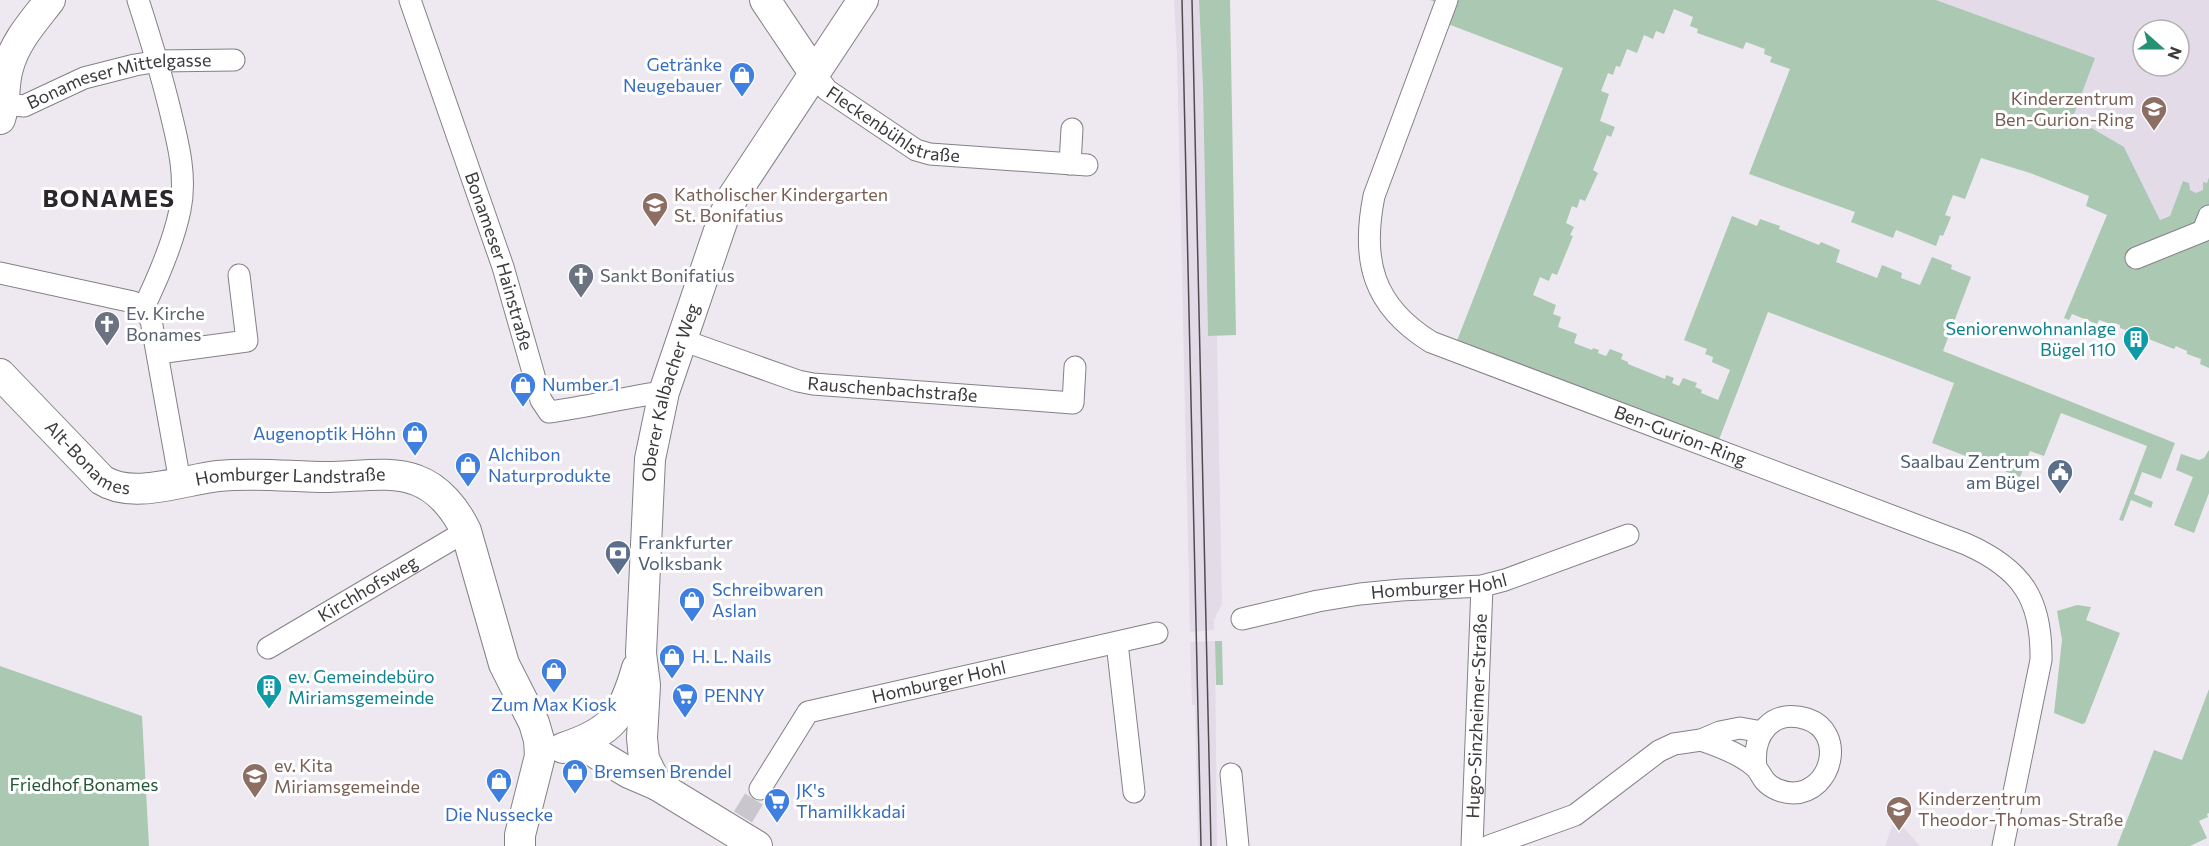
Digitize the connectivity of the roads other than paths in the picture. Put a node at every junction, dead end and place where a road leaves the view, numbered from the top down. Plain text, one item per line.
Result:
1 (50, 0) edge
2 (138, 0) edge
3 (410, 0) edge
4 (765, 0) edge
5 (863, 0) edge
6 (1447, 0) edge
7 (6, 50) edge
8 (234, 60) dead end
9 (159, 61) junction
10 (814, 72) junction
11 (2, 111) edge
12 (1072, 129) dead end
13 (2207, 228) edge
14 (2136, 258) dead end
15 (0, 273) edge
16 (239, 274) dead end
17 (143, 309) junction
18 (682, 340) junction
19 (158, 353) junction
20 (1076, 367) dead end
21 (4, 388) edge
22 (664, 392) junction
23 (180, 482) junction
24 (466, 531) junction
25 (1628, 535) dead end
26 (1482, 586) junction
27 (1242, 619) dead end
28 (1157, 633) dead end
29 (1117, 643) junction
30 (268, 648) dead end
31 (641, 653) junction
32 (1762, 732) junction
33 (1701, 740) junction
34 (579, 743) junction
35 (540, 756) junction
36 (1756, 767) junction
37 (1231, 774) dead end
38 (657, 785) junction
39 (760, 789) tunnel mouth
40 (1134, 792) dead end
41 (745, 831) edge
42 (520, 846) edge
43 (1238, 846) edge
44 (1472, 846) edge
45 (1490, 846) edge
46 (2003, 846) edge

1 - 7 street
2 - 9 street
3 - 22 street, Bonameser Hainstraße
4 - 10 street, Fleckenbühlstraße
5 - 10 street, Oberer Kalbacher Weg
6 - 46 street, Ben-Gurion-Ring
7 - 11 street
8 - 9 street, Bonameser Mittelgasse
9 - 11 street, Bonameser Mittelgasse
9 - 17 street
10 - 12 street, Fleckenbühlstraße
10 - 18 street, Oberer Kalbacher Weg
13 - 14 street
15 - 17 street
16 - 19 street
17 - 19 street, Homburger Landstraße
18 - 20 street, Rauschenbachstraße
18 - 22 street, Oberer Kalbacher Weg
19 - 23 street, Homburger Landstraße
21 - 23 street, Alt-Bonames
22 - 31 street, Oberer Kalbacher Weg
23 - 24 street, Homburger Landstraße
24 - 30 street, Kirchhofsweg
24 - 35 street, Homburger Landstraße
25 - 26 street, Homburger Hohl
26 - 27 street, Homburger Hohl
26 - 44 street, Hugo-Sinzheimer-Straße
28 - 29 street, Homburger Hohl
29 - 39 street, Homburger Hohl
29 - 40 street
31 - 34 street, Oberer Kalbacher Weg
31 - 38 street, Oberer Kalbacher Weg
32 - 33 street
32 - 36 street
32 - 36 street
33 - 36 street
33 - 45 street
34 - 35 street, Oberer Kalbacher Weg
34 - 38 street
35 - 42 street
37 - 43 street
38 - 41 street

